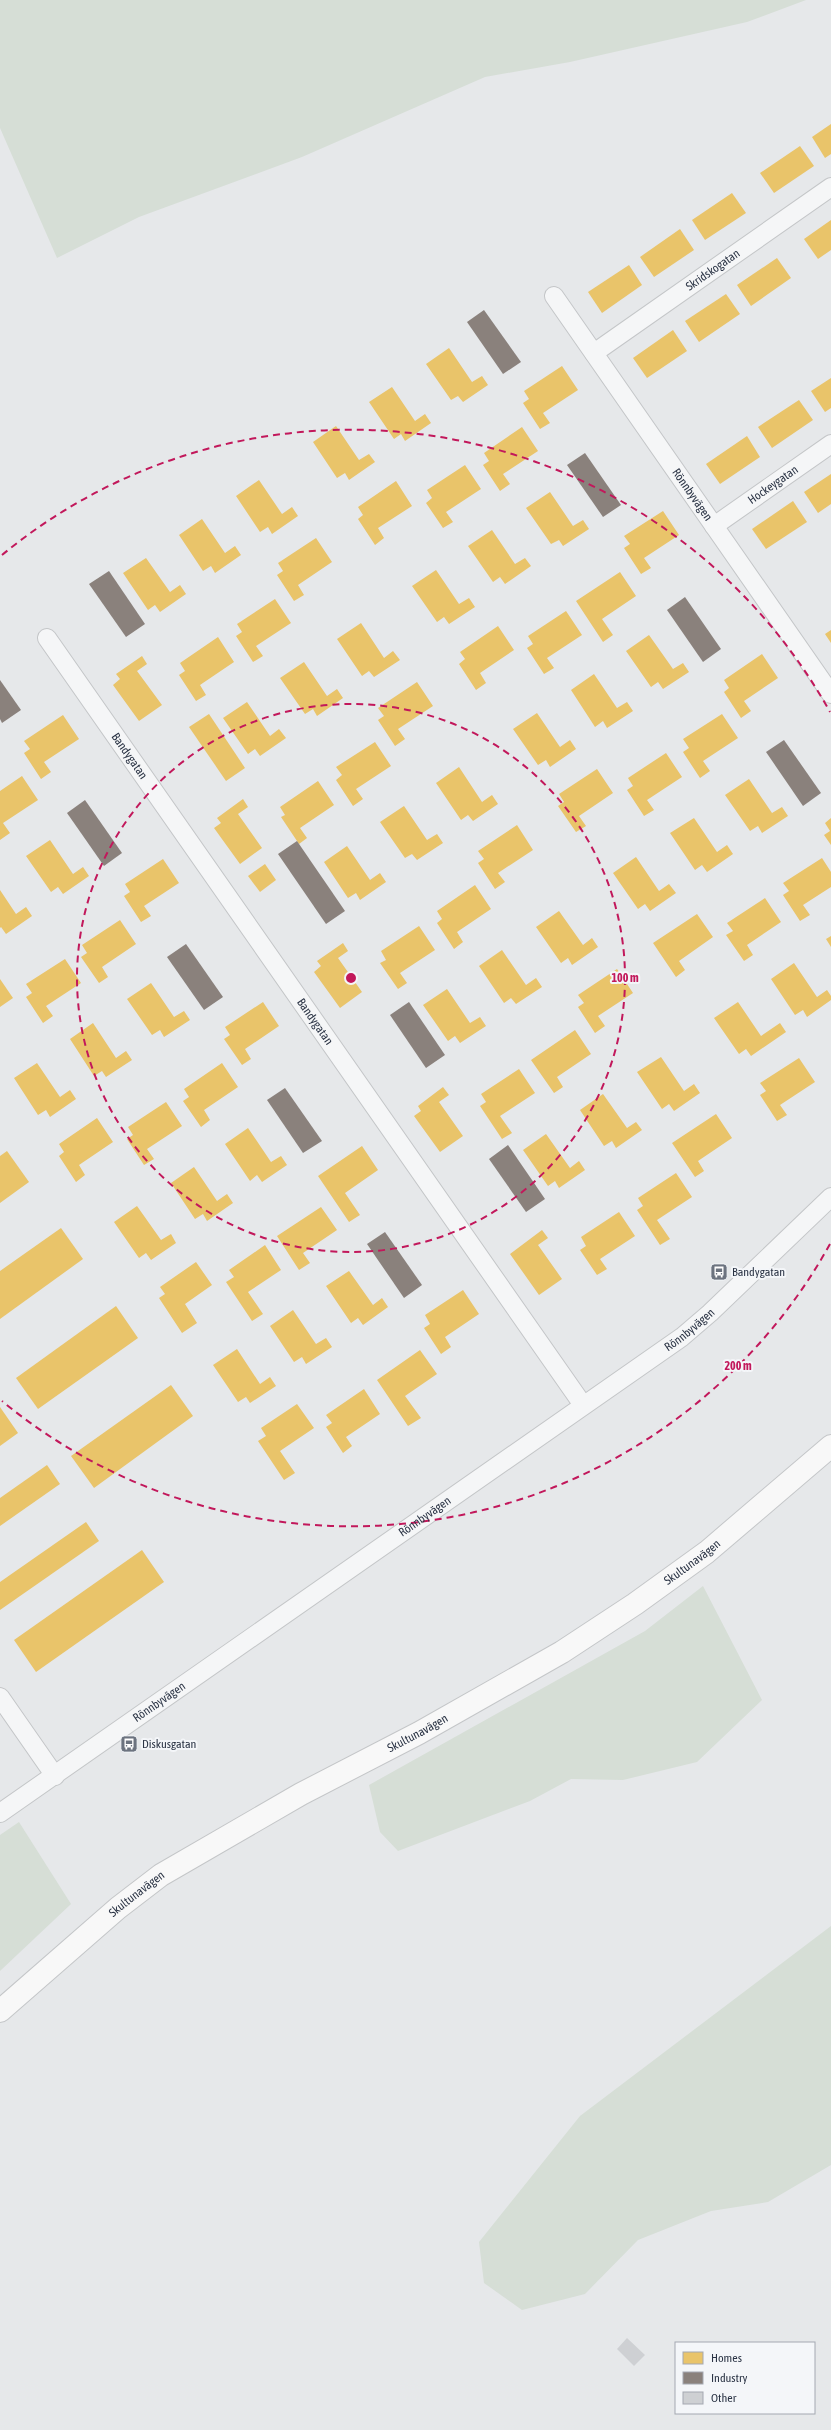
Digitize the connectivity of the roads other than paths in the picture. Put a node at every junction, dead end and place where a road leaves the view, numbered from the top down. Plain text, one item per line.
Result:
1 (831, 187) edge
2 (554, 296) dead end
3 (594, 353) junction
4 (831, 444) edge
5 (714, 526) junction
6 (47, 638) dead end
7 (831, 694) edge
8 (831, 1197) edge
9 (583, 1405) junction
10 (831, 1446) edge
11 (0, 1697) edge
12 (54, 1776) junction
13 (0, 1813) edge
14 (0, 2011) edge

1 - 3 street, Skridskogatan
2 - 3 street, Rönnbyvägen
3 - 5 street, Rönnbyvägen
4 - 5 street, Hockeygatan
5 - 7 street, Rönnbyvägen
6 - 9 street, Bandygatan
8 - 9 street, Rönnbyvägen
9 - 12 street, Rönnbyvägen
10 - 14 main road, Skultunavägen
11 - 12 street
12 - 13 street, Rönnbyvägen

